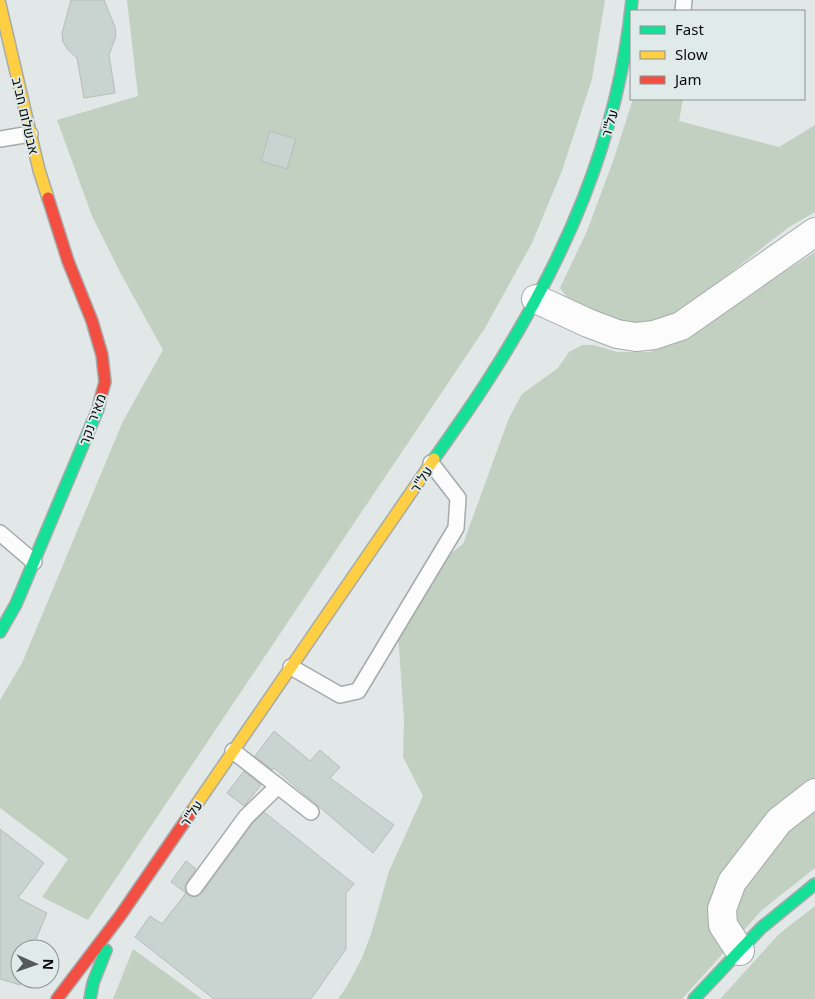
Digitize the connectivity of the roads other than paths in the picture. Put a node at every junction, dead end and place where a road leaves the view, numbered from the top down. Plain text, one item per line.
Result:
1 (0, 4) edge
2 (630, 33) edge
3 (628, 66) edge
4 (30, 134) junction
5 (0, 139) edge
6 (39, 170) joint
7 (815, 232) edge
8 (536, 299) junction
9 (431, 463) junction
10 (0, 533) edge
11 (34, 562) junction
12 (0, 632) edge
13 (291, 667) junction
14 (233, 751) junction
15 (278, 786) junction
16 (815, 793) edge
17 (311, 812) dead end
18 (815, 884) edge
19 (194, 888) dead end
20 (120, 916) junction
21 (740, 951) junction
22 (57, 999) edge
23 (90, 999) edge
24 (694, 999) edge

1 - 4 street, אבשלום חביב
2 - 3 street, על"ר
3 - 8 street, על"ר
4 - 5 lane
4 - 6 street, אבשלום חביב
6 - 11 street, מאיר נקר
7 - 8 street
8 - 9 street, על"ר
9 - 13 street, על"ר
9 - 13 lane
10 - 11 lane
11 - 12 street, מאיר נקר
13 - 14 street, על"ר
14 - 15 lane
14 - 20 street, על"ר
15 - 17 lane
15 - 19 lane
16 - 21 street
18 - 21 street
20 - 22 street, על"ר
20 - 23 street, על"ר
21 - 24 street

